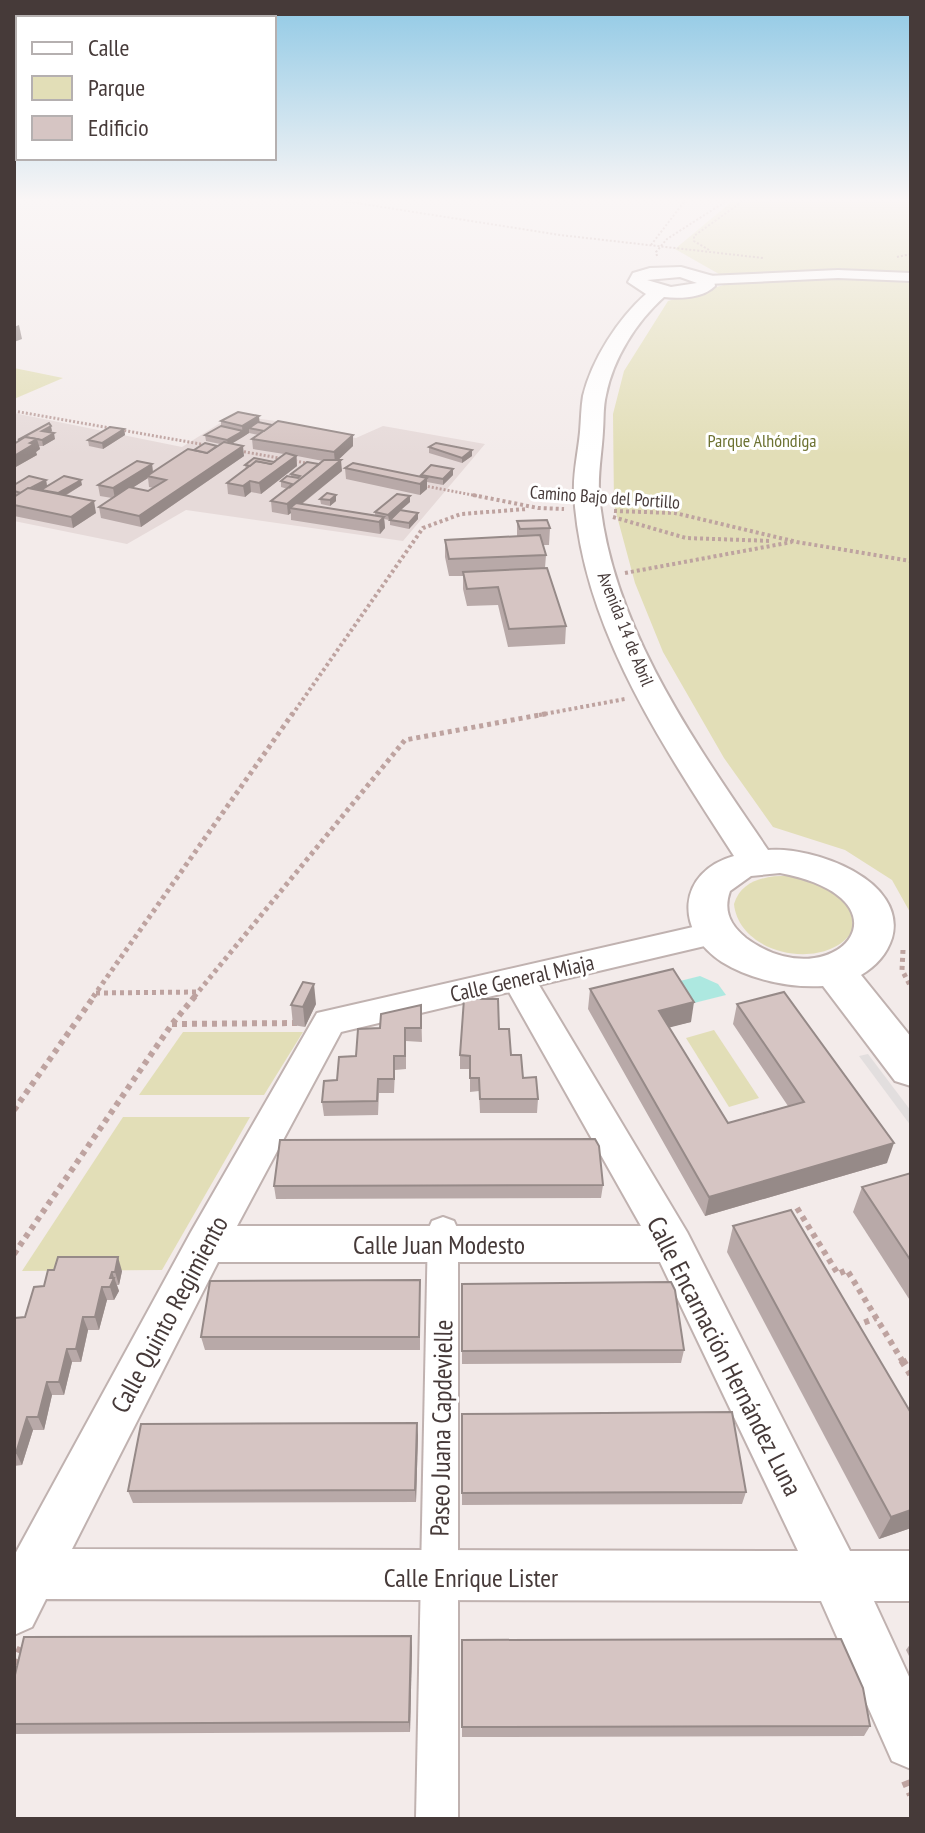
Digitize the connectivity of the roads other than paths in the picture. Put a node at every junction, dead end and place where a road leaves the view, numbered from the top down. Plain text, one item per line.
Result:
1 (639, 284) edge
2 (758, 863) junction
3 (715, 933) junction
4 (833, 969) junction
5 (519, 980) junction
6 (329, 1022) joint
7 (911, 1069) edge
8 (443, 1237) junction
9 (206, 1244) junction
10 (672, 1244) junction
11 (836, 1576) junction
12 (911, 1576) edge
13 (440, 1577) junction
14 (22, 1592) edge
15 (905, 1755) edge
16 (437, 1819) edge

1 - 2 street, Avenida 14 de Abril
2 - 3 street
2 - 4 street
3 - 4 street
3 - 5 street, Calle General Miaja
4 - 7 street
5 - 6 street, Calle General Miaja
5 - 10 street, Calle Encarnación Hernández Luna
6 - 9 street, Calle Quinto Regimiento
8 - 9 street, Calle Juan Modesto
8 - 10 street, Calle Juan Modesto
8 - 13 street, Paseo Juana Capdevielle
9 - 14 street, Calle Quinto Regimiento
10 - 11 street, Calle Encarnación Hernández Luna
11 - 12 street, Calle Enrique Lister
11 - 13 street, Calle Enrique Lister
11 - 15 street, Calle Encarnación Hernández Luna
13 - 14 street, Calle Enrique Lister
13 - 16 street, Paseo Juana Capdevielle

